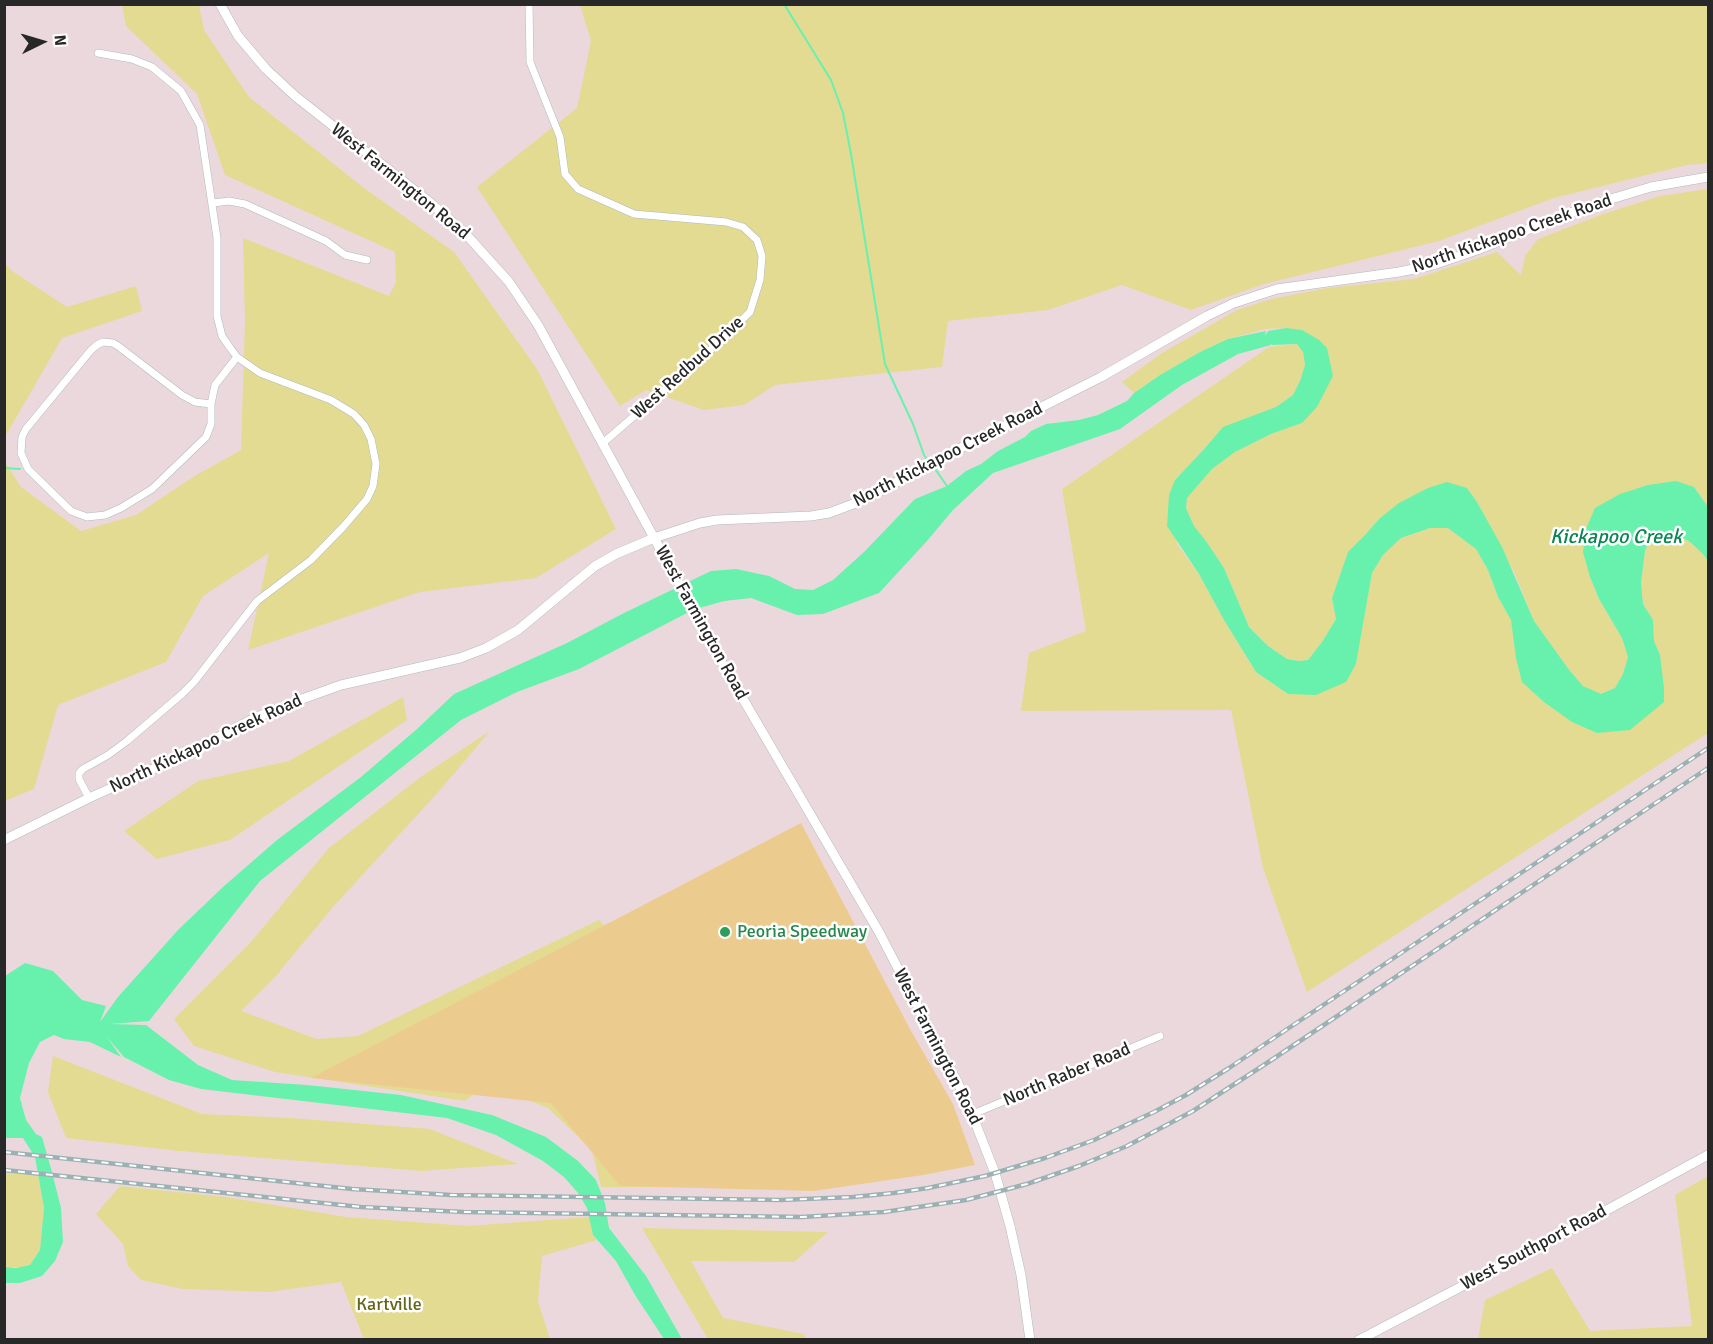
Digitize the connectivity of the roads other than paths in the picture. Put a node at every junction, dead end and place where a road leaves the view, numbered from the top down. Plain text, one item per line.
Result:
1 (220, 4) edge
2 (529, 4) edge
3 (98, 53) dead end
4 (1708, 177) edge
5 (213, 203) junction
6 (367, 260) dead end
7 (237, 357) junction
8 (211, 404) junction
9 (603, 443) junction
10 (654, 538) junction
11 (90, 798) junction
12 (4, 840) edge
13 (1160, 1036) dead end
14 (973, 1114) junction
15 (1708, 1155) edge
16 (1030, 1340) edge
17 (1359, 1340) edge

1 - 9 main road, West Farmington Road
2 - 9 street, West Redbud Drive
3 - 5 street
4 - 10 main road, North Kickapoo Creek Road
5 - 6 street
5 - 7 street
7 - 8 street
7 - 11 street
8 - 8 street
9 - 10 main road, West Farmington Road
10 - 11 main road, North Kickapoo Creek Road
10 - 14 main road, West Farmington Road
11 - 12 main road, North Kickapoo Creek Road
13 - 14 street, North Raber Road
14 - 16 main road, West Farmington Road
15 - 17 main road, West Southport Road

